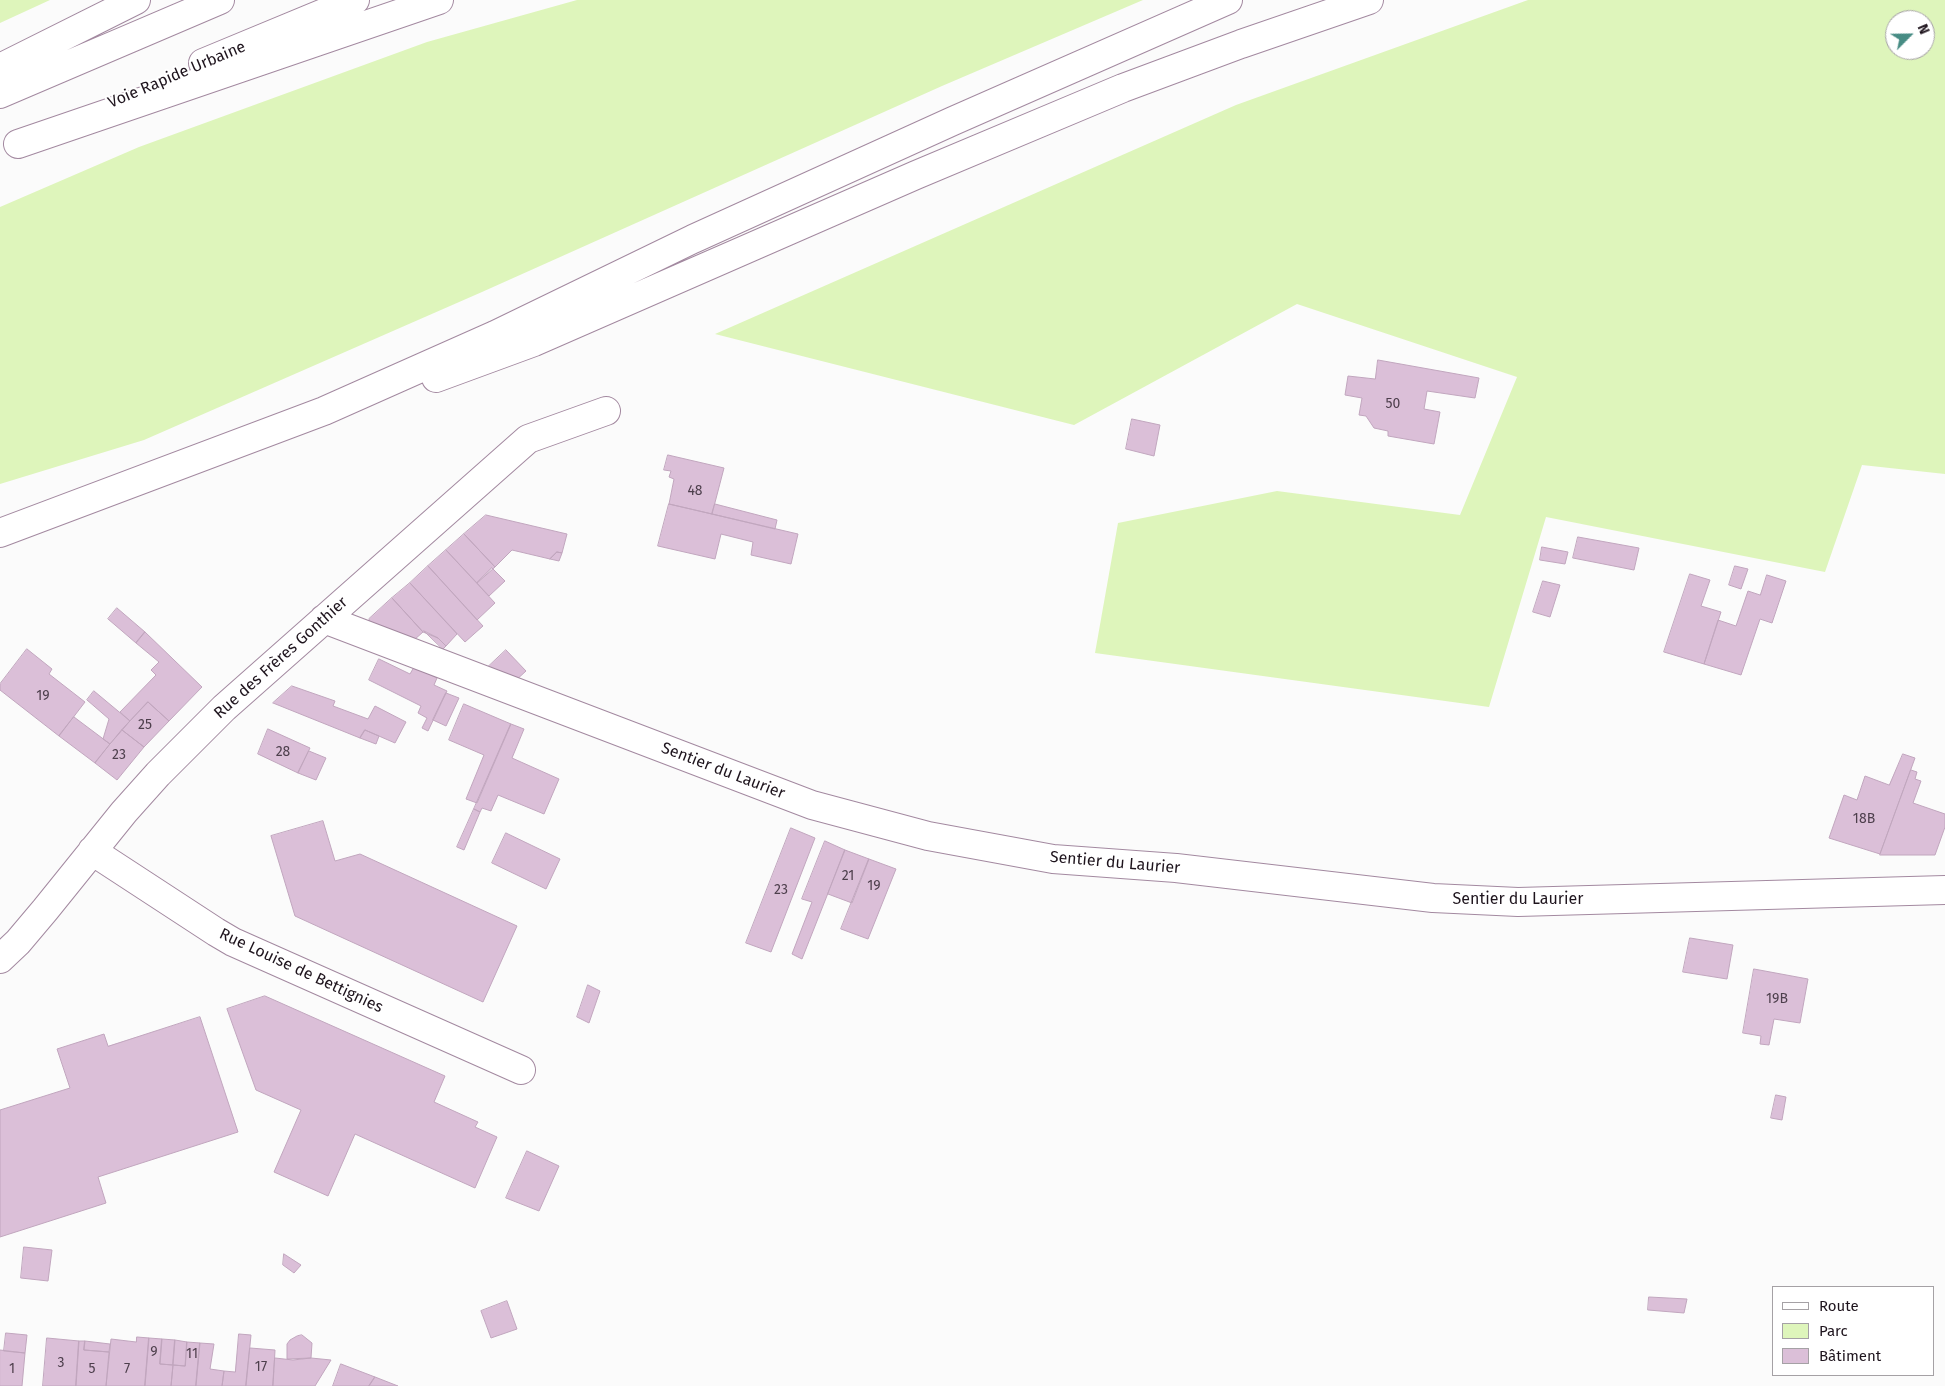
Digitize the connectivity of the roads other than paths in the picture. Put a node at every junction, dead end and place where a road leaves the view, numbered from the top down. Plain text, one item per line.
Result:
1 (136, 0) edge
2 (220, 0) edge
3 (355, 0) edge
4 (439, 0) edge
5 (1228, 0) edge
6 (1369, 0) edge
7 (0, 68) edge
8 (0, 94) edge
9 (9, 148) edge
10 (324, 411) junction
11 (606, 411) dead end
12 (0, 533) edge
13 (324, 619) junction
14 (92, 851) junction
15 (1945, 890) edge
16 (0, 959) edge
17 (520, 1070) dead end

1 - 7 main road
2 - 8 main road
3 - 9 main road, Voie Rapide Urbaine
4 - 9 main road
5 - 10 main road
6 - 10 main road
10 - 12 main road
11 - 13 main road, Rue des Frères Gonthier
13 - 14 main road, Rue des Frères Gonthier
13 - 15 main road, Sentier du Laurier
14 - 16 main road, Rue des Frères Gonthier
14 - 17 main road, Rue Louise de Bettignies

